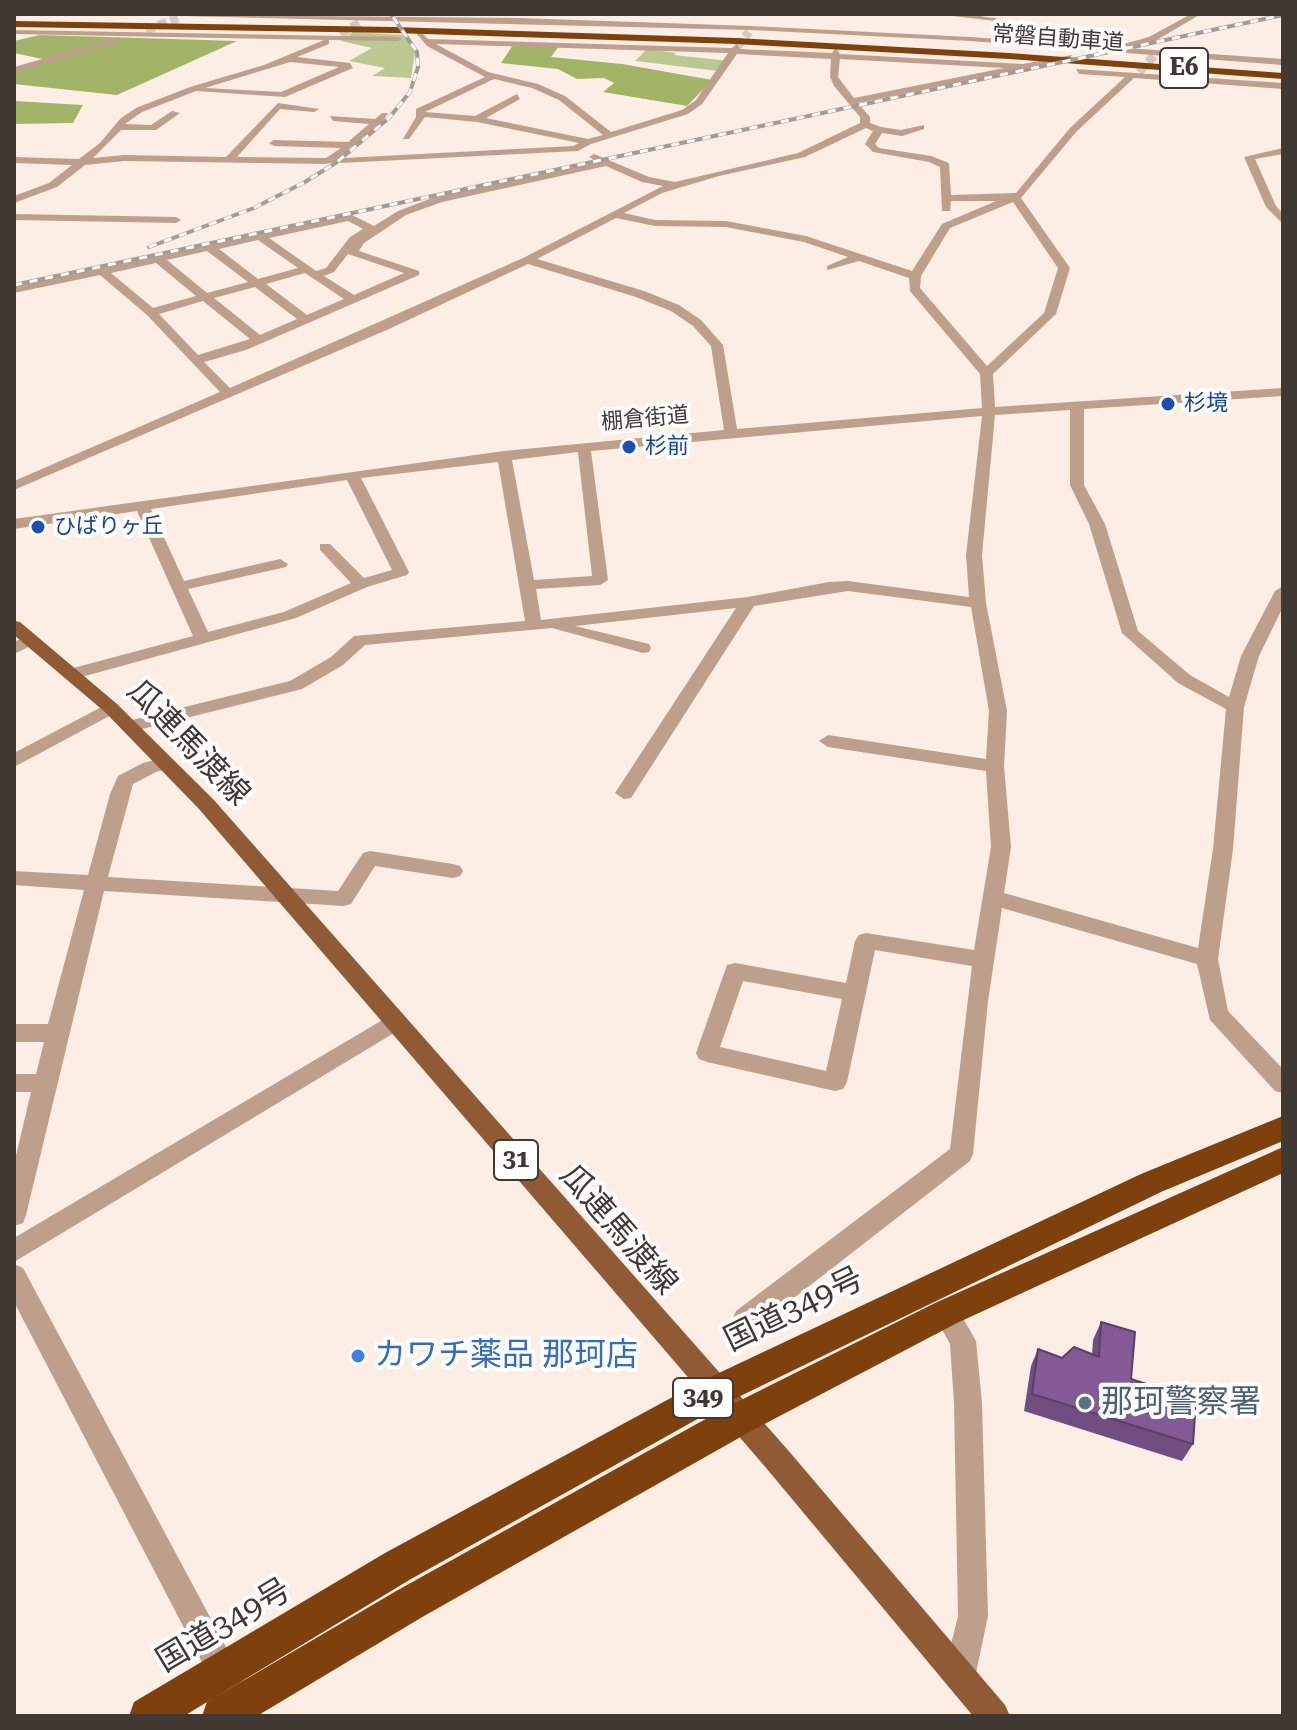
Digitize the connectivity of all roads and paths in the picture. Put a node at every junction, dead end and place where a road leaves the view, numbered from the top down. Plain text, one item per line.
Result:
1 (104, 14) edge
2 (460, 14) edge
3 (939, 14) edge
4 (1197, 14) edge
5 (185, 16) edge
6 (1004, 17) edge
7 (436, 19) junction
8 (16, 29) edge
9 (416, 29) junction
10 (146, 30) tunnel mouth
11 (394, 32) junction
12 (135, 34) junction
13 (338, 36) junction
14 (1029, 45) junction
15 (737, 49) junction
16 (835, 53) junction
17 (1102, 54) junction
18 (287, 58) junction
19 (1283, 62) edge
20 (1022, 66) junction
21 (1082, 66) junction
22 (14, 70) edge
23 (1137, 73) junction
24 (1283, 74) edge
25 (493, 76) junction
26 (1283, 86) edge
27 (193, 89) junction
28 (517, 97) dead end
29 (850, 102) junction
30 (314, 109) dead end
31 (175, 113) dead end
32 (420, 114) junction
33 (333, 118) dead end
34 (477, 119) junction
35 (865, 124) junction
36 (119, 127) junction
37 (921, 127) dead end
38 (879, 130) junction
39 (609, 135) junction
40 (406, 137) dead end
41 (588, 142) junction
42 (274, 143) dead end
43 (350, 145) junction
44 (575, 149) junction
45 (1283, 151) edge
46 (14, 160) edge
47 (228, 160) junction
48 (344, 161) dead end
49 (81, 162) junction
50 (607, 163) junction
51 (673, 185) junction
52 (945, 198) junction
53 (1016, 198) junction
54 (14, 200) edge
55 (614, 214) junction
56 (14, 217) edge
57 (176, 220) dead end
58 (1283, 221) edge
59 (946, 226) junction
60 (261, 237) junction
61 (210, 248) junction
62 (858, 257) junction
63 (158, 259) junction
64 (527, 260) junction
65 (831, 268) dead end
66 (102, 271) junction
67 (311, 272) junction
68 (915, 276) junction
69 (257, 283) junction
70 (14, 289) edge
71 (205, 297) junction
72 (353, 300) junction
73 (151, 312) junction
74 (306, 320) junction
75 (259, 340) junction
76 (195, 360) junction
77 (986, 373) junction
78 (1283, 392) edge
79 (229, 394) junction
80 (1077, 406) junction
81 (989, 411) junction
82 (731, 434) junction
83 (584, 447) junction
84 (504, 455) junction
85 (352, 475) junction
86 (14, 486) edge
87 (142, 505) junction
88 (14, 524) edge
89 (325, 547) dead end
90 (280, 564) dead end
91 (361, 584) junction
92 (527, 585) junction
93 (177, 587) junction
94 (1283, 591) edge
95 (748, 602) junction
96 (978, 603) junction
97 (541, 625) junction
98 (19, 638) edge
99 (203, 639) junction
100 (643, 648) dead end
101 (72, 674) junction
102 (1235, 707) junction
103 (111, 708) junction
104 (130, 726) junction
105 (828, 741) dead end
106 (14, 761) edge
107 (167, 763) junction
108 (995, 766) junction
109 (624, 793) dead end
110 (453, 871) dead end
111 (14, 878) edge
112 (97, 883) junction
113 (284, 893) junction
114 (994, 898) junction
115 (1207, 959) junction
116 (985, 960) junction
117 (855, 993) junction
118 (396, 1021) junction
119 (14, 1033) edge
120 (57, 1033) junction
121 (14, 1083) edge
122 (45, 1083) junction
123 (1283, 1084) edge
124 (1283, 1128) edge
125 (1283, 1159) edge
126 (14, 1215) edge
127 (14, 1251) edge
128 (14, 1276) edge
129 (946, 1313) junction
130 (745, 1320) dead end
131 (716, 1391) junction
132 (741, 1418) junction
133 (223, 1670) junction
134 (960, 1673) junction
135 (236, 1712) edge
136 (148, 1716) edge
137 (994, 1716) edge

1 - 5 street
2 - 7 street
3 - 6 street
4 - 17 street
5 - 9 street
6 - 14 street
7 - 9 street
7 - 14 street
8 - 11 highway, 常磐自動車道 / E6
8 - 12 street
9 - 11 highway, 常磐自動車道 / E6
9 - 15 street
9 - 17 highway, 常磐自動車道 / E6
9 - 21 highway, 常磐自動車道 / E6
9 - 25 street
10 - 12 street
11 - 13 street
12 - 13 street
12 - 22 street
13 - 18 street
14 - 17 street
15 - 16 street
15 - 39 street
16 - 20 street
16 - 29 street
17 - 19 street
17 - 20 street
17 - 24 highway, 常磐自動車道 / E6
18 - 27 street
18 - 27 street
20 - 29 street
21 - 23 street
21 - 24 highway, 常磐自動車道 / E6
23 - 26 street
23 - 53 street
25 - 32 street
25 - 39 street
27 - 36 street
28 - 34 street
29 - 35 street
30 - 47 street
31 - 36 street
32 - 34 street
32 - 40 street
33 - 43 street
34 - 41 street
35 - 38 street
35 - 51 street
36 - 49 street
37 - 38 street
38 - 52 street
39 - 41 street
41 - 44 street
42 - 43 street
43 - 47 street
44 - 48 street
44 - 50 street
45 - 58 street
46 - 49 street
47 - 49 street
49 - 54 street
50 - 51 street
50 - 72 street
51 - 55 street
52 - 53 street
52 - 59 street
53 - 59 street
53 - 77 street
55 - 62 street
55 - 64 street
56 - 57 street
59 - 68 street
60 - 61 street
60 - 67 street
60 - 67 street
61 - 63 street
61 - 69 street
62 - 65 street
62 - 68 street
63 - 66 street
63 - 71 street
64 - 79 street
64 - 82 street
66 - 70 street
66 - 73 street
67 - 69 street
67 - 72 street
68 - 77 street
69 - 71 street
69 - 74 street
71 - 73 street
71 - 75 street
72 - 74 street
73 - 76 street
74 - 75 street
75 - 76 street
76 - 79 street
77 - 81 street
78 - 80 street, 棚倉街道
79 - 86 street
80 - 81 street, 棚倉街道
80 - 102 street
81 - 82 street, 棚倉街道
81 - 96 street
82 - 83 street, 棚倉街道
83 - 84 street, 棚倉街道
83 - 92 street
84 - 85 street, 棚倉街道
84 - 92 street
85 - 87 street, 棚倉街道
85 - 91 street
87 - 88 street, 棚倉街道
87 - 93 street
89 - 91 street
90 - 93 street
91 - 99 street
92 - 97 street
93 - 99 street
94 - 102 street
95 - 96 street
95 - 97 street
95 - 109 street
96 - 108 street
97 - 100 street
97 - 104 street
98 - 101 main road, 瓜連馬渡線 / 31
99 - 101 street
101 - 103 main road, 瓜連馬渡線 / 31
102 - 115 street
103 - 104 main road, 瓜連馬渡線 / 31
103 - 106 street
104 - 107 main road, 瓜連馬渡線 / 31
105 - 108 street
107 - 112 street
107 - 113 main road, 瓜連馬渡線 / 31
108 - 114 street
110 - 113 street
111 - 112 street
112 - 113 street
112 - 120 street
113 - 118 main road, 瓜連馬渡線 / 31
114 - 115 street
114 - 116 street
115 - 123 street
116 - 117 street
116 - 130 street
117 - 117 street
118 - 127 street
118 - 131 main road, 瓜連馬渡線 / 31
119 - 120 street
120 - 122 street
121 - 122 street
122 - 126 street
124 - 131 highway, 国道349号 / 349
125 - 129 highway, 349
128 - 133 street
129 - 132 highway, 349
129 - 134 street
131 - 132 main road, 瓜連馬渡線 / 31
131 - 133 highway, 国道349号 / 349
132 - 134 main road, 瓜連馬渡線 / 31
132 - 135 highway, 349
133 - 135 street
133 - 136 highway, 国道349号 / 349
134 - 137 main road, 瓜連馬渡線 / 31

